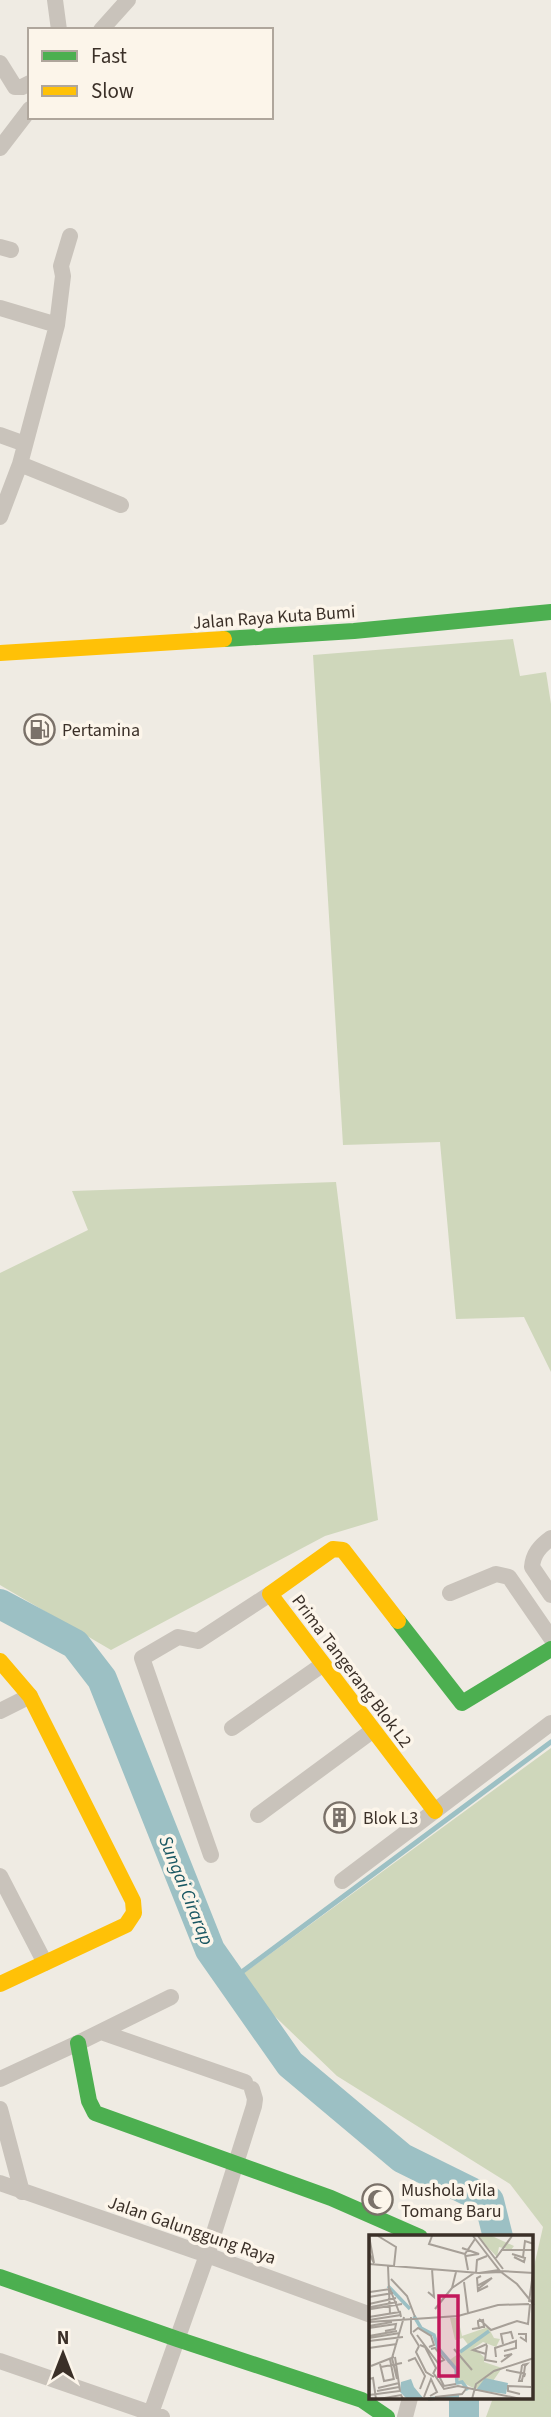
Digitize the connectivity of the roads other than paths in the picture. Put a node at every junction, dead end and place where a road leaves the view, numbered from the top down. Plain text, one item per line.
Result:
1 (55, 0) edge
2 (128, 0) edge
3 (59, 28) edge
4 (103, 28) edge
5 (0, 63) edge
6 (28, 84) edge
7 (28, 112) edge
8 (0, 148) edge
9 (70, 236) dead end
10 (0, 308) edge
11 (57, 324) junction
12 (0, 435) edge
13 (25, 444) junction
14 (20, 464) junction
15 (121, 505) dead end
16 (0, 517) edge
17 (551, 612) edge
18 (0, 653) edge
19 (551, 1538) edge
20 (450, 1593) dead end
21 (270, 1594) junction
22 (551, 1595) edge
23 (551, 1638) edge
24 (551, 1649) edge
25 (0, 1661) edge
26 (322, 1665) junction
27 (30, 1696) junction
28 (0, 1711) edge
29 (551, 1723) edge
30 (232, 1728) dead end
31 (372, 1731) junction
32 (435, 1811) junction
33 (258, 1815) dead end
34 (211, 1855) dead end
35 (0, 1876) edge
36 (342, 1881) dead end
37 (45, 1963) junction
38 (0, 1984) edge
39 (171, 1997) dead end
40 (101, 2032) junction
41 (78, 2043) junction
42 (0, 2078) edge
43 (0, 2109) edge
44 (236, 2165) junction
45 (0, 2183) edge
46 (22, 2192) junction
47 (415, 2235) edge
48 (207, 2255) junction
49 (0, 2277) edge
50 (369, 2314) edge
51 (177, 2339) junction
52 (0, 2361) edge
53 (409, 2400) edge
54 (157, 2415) edge
55 (383, 2416) edge
56 (405, 2417) edge

1 - 3 street
2 - 4 street
5 - 6 street
7 - 8 street
9 - 11 street
10 - 11 street
11 - 13 street
12 - 13 street
13 - 14 street
14 - 15 street
14 - 16 street
17 - 18 street, Jalan Raya Kuta Bumi
19 - 22 street
20 - 23 street
21 - 24 street, Prima Tangerang Blok L2
21 - 26 street, Prima Tangerang Blok L2
21 - 34 street
25 - 27 street
26 - 30 street
26 - 31 street, Prima Tangerang Blok L2
27 - 28 street
27 - 37 street
29 - 32 street
31 - 32 street, Prima Tangerang Blok L2
31 - 33 street
32 - 36 street
35 - 37 street
37 - 38 street
39 - 40 street
40 - 41 street
40 - 44 street
41 - 42 street
41 - 44 street
43 - 46 street
44 - 47 street
44 - 48 street
45 - 46 street, Jalan Galunggung Raya
46 - 48 street, Jalan Galunggung Raya
48 - 50 street, Jalan Galunggung Raya
48 - 51 street
49 - 51 street
51 - 54 street
51 - 55 street
52 - 54 street
53 - 56 street

